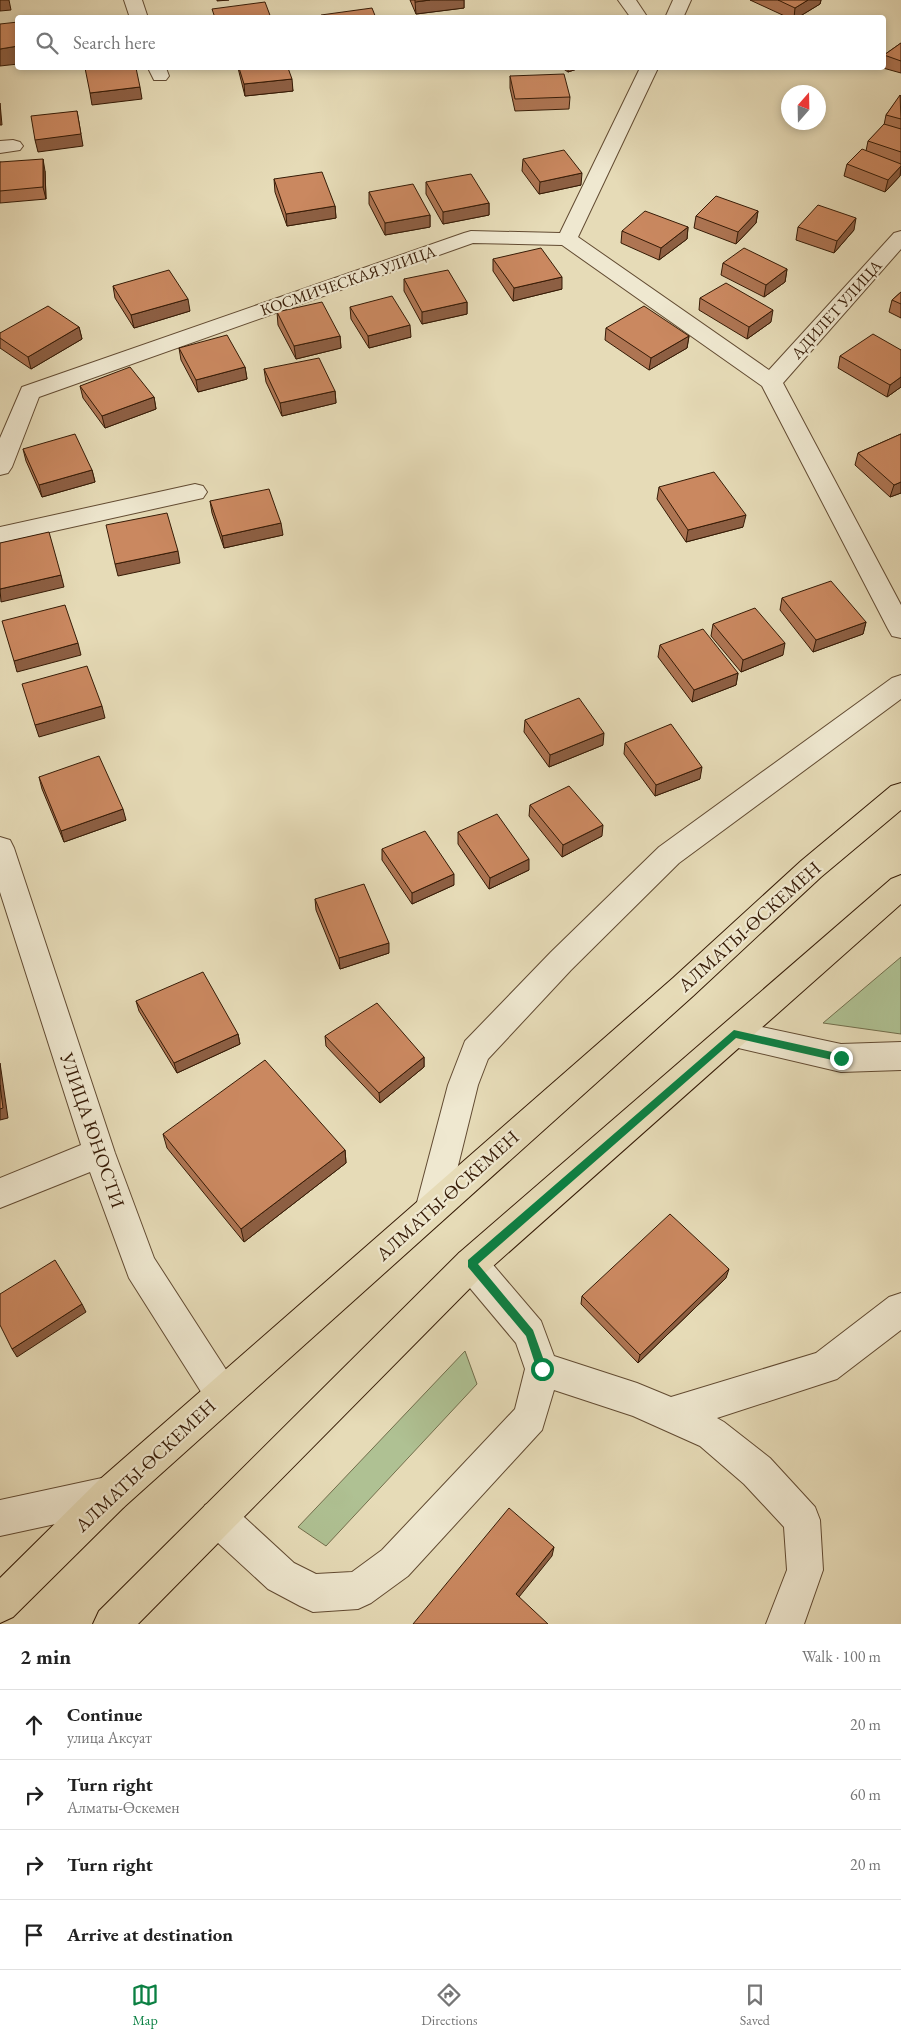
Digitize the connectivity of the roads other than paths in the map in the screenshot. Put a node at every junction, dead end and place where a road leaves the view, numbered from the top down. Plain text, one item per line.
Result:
1 (133, 0) edge
2 (627, 0) edge
3 (682, 0) edge
4 (138, 15) edge
5 (638, 15) edge
6 (675, 15) edge
7 (648, 70) edge
8 (901, 237) edge
9 (567, 239) junction
10 (771, 382) junction
11 (0, 467) edge
12 (195, 492) dead end
13 (0, 534) edge
14 (901, 629) edge
15 (901, 686) edge
16 (901, 794) edge
17 (0, 848) edge
18 (901, 887) edge
19 (734, 1034) junction
20 (901, 1056) edge
21 (99, 1153) junction
22 (0, 1193) edge
23 (431, 1210) junction
24 (471, 1264) junction
25 (901, 1309) edge
26 (542, 1369) junction
27 (222, 1394) junction
28 (670, 1415) junction
29 (110, 1494) junction
30 (0, 1518) edge
31 (218, 1518) junction
32 (0, 1604) edge
33 (112, 1624) edge
34 (785, 1624) edge

1 - 4 street
2 - 5 street
3 - 6 street
7 - 9 street
8 - 10 street, АДИЛЕТ УЛИЦА
9 - 10 street
9 - 11 street, КОСМИЧЕСКАЯ УЛИЦА
10 - 14 street
12 - 13 street
15 - 23 street
16 - 23 main road, АЛМАТЫ-ӨСКЕМЕН
17 - 21 street, УЛИЦА ЮНОСТИ
18 - 19 main road
19 - 20 street
19 - 24 main road
21 - 22 street
21 - 27 street, УЛИЦА ЮНОСТИ
23 - 27 main road, АЛМАТЫ-ӨСКЕМЕН
24 - 26 street
24 - 31 main road
25 - 28 street
26 - 28 street
26 - 31 street
27 - 29 main road, АЛМАТЫ-ӨСКЕМЕН
28 - 34 street
29 - 30 street
29 - 32 main road, АЛМАТЫ-ӨСКЕМЕН
31 - 33 main road

